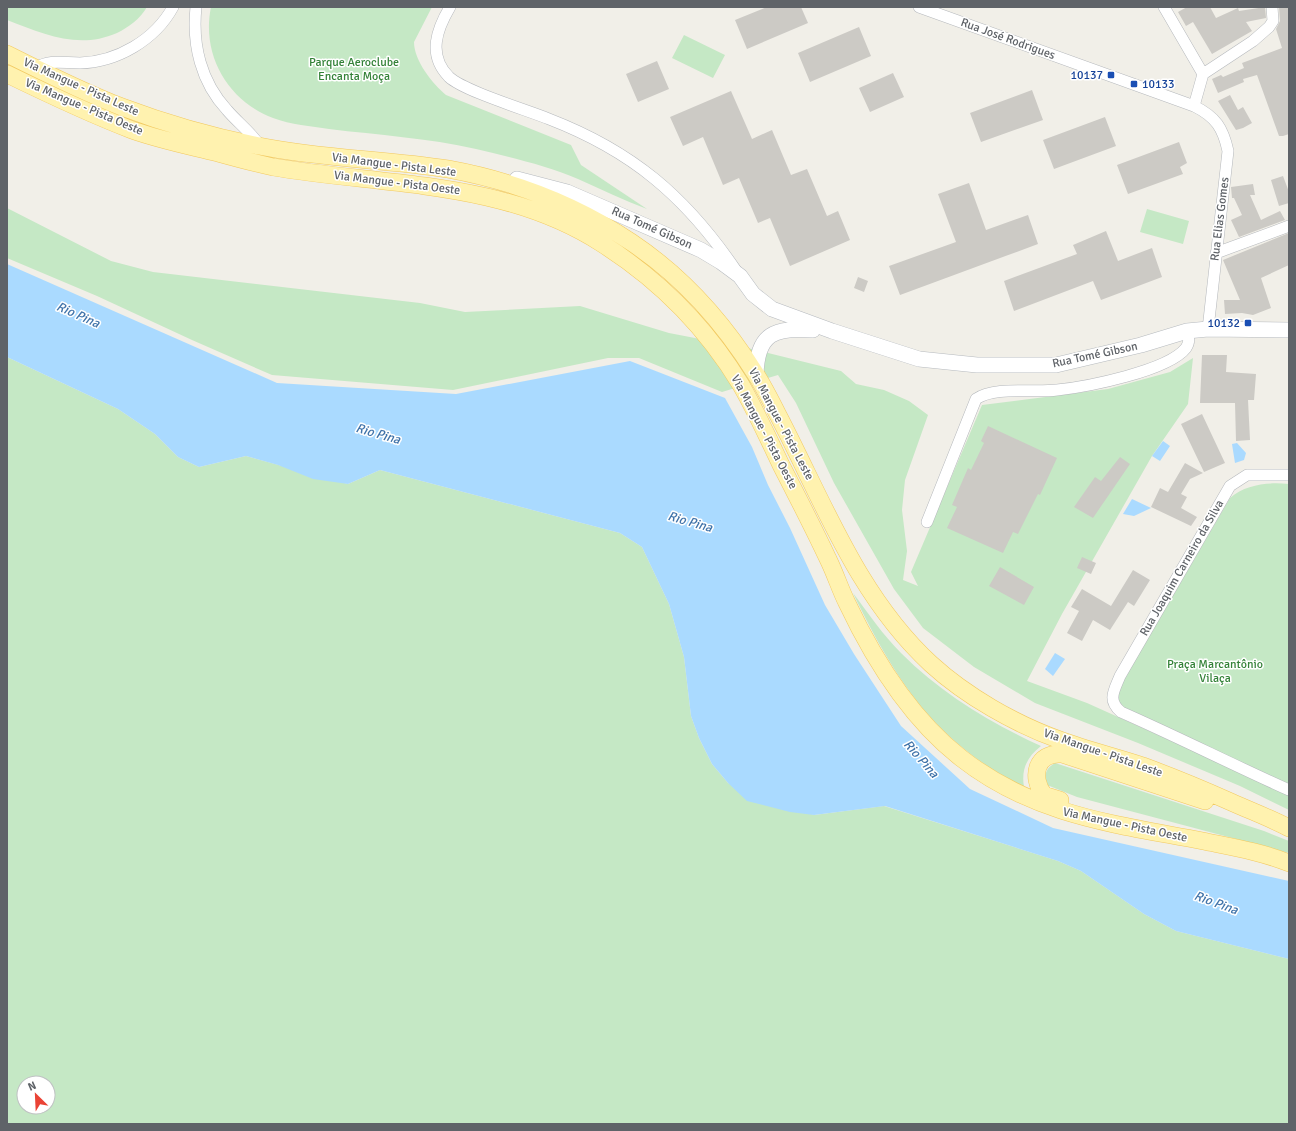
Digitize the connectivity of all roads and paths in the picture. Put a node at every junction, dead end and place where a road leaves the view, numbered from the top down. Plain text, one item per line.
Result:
1 (173, 7) edge
2 (196, 7) edge
3 (450, 7) edge
4 (920, 7) edge
5 (1164, 7) edge
6 (1272, 7) edge
7 (7, 54) edge
8 (35, 68) junction
9 (7, 74) edge
10 (1203, 74) junction
11 (1194, 106) junction
12 (1209, 114) joint
13 (260, 146) junction
14 (450, 170) junction
15 (1289, 226) edge
16 (1216, 253) junction
17 (740, 276) junction
18 (1208, 329) junction
19 (1289, 330) edge
20 (832, 331) junction
21 (1187, 331) junction
22 (756, 375) junction
23 (1289, 475) edge
24 (927, 522) dead end
25 (1289, 790) edge
26 (1285, 826) edge
27 (1152, 831) junction
28 (1289, 864) edge

1 - 8 street
2 - 13 street
3 - 17 street
4 - 11 street, Rua José Rodrigues
5 - 10 street
6 - 10 street
7 - 8 main road, Via Mangue - Pista Leste
8 - 13 main road, Via Mangue - Pista Leste
9 - 27 main road, Via Mangue - Pista Oeste
10 - 11 street
11 - 12 street, Rua José Rodrigues
12 - 16 street, Rua Elias Gomes
13 - 14 main road, Via Mangue - Pista Leste
14 - 17 street, Rua Tomé Gibson
14 - 22 main road, Via Mangue - Pista Leste
15 - 16 street
16 - 18 street, Rua Elias Gomes
17 - 20 street, Rua Tomé Gibson
18 - 19 street, Rua Tomé Gibson
18 - 21 street, Rua Tomé Gibson
20 - 21 street, Rua Tomé Gibson
20 - 22 street, Rua Tomé Gibson
21 - 24 street
22 - 26 main road, Via Mangue - Pista Leste
23 - 25 street, Rua Joaquim Carneiro da Silva
26 - 27 main road
27 - 28 main road, Via Mangue - Pista Oeste

